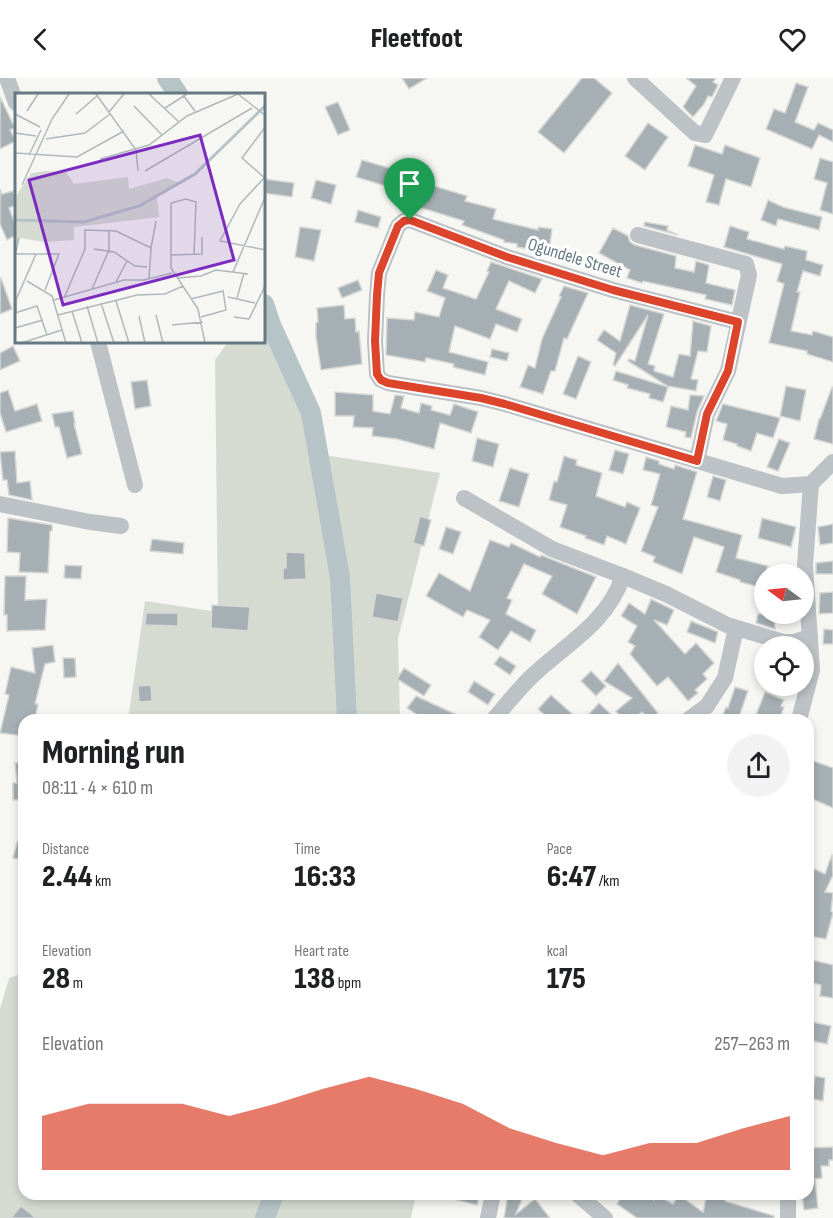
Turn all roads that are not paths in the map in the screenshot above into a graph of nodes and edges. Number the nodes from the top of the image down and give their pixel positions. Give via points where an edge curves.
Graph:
1 (8, 78) edge
2 (635, 78) edge
3 (733, 78) edge
4 (15, 100) edge
5 (638, 235) dead end
6 (738, 322) junction
7 (99, 344) edge
8 (697, 461) junction
9 (833, 462) edge
10 (812, 484) junction
11 (135, 485) dead end
12 (464, 498) dead end
13 (0, 504) edge
14 (121, 526) dead end
15 (623, 576) junction
16 (736, 628) junction
17 (763, 636) edge
18 (810, 636) edge
19 (805, 696) edge
20 (498, 714) edge
21 (696, 714) edge
22 (801, 714) edge
23 (492, 1200) edge
24 (584, 1200) edge
25 (787, 1200) edge
26 (488, 1218) edge
27 (605, 1218) edge
28 (788, 1218) edge

1 - 4 street
2 - 3 street via 695,133 705,135
5 - 6 street via 746,264 749,275
6 - 8 street via 728,371 707,414
6 - 8 street, Ogundele Street via 613,290 507,257 410,220 398,226 379,273 375,341 377,374 381,380 505,404
7 - 11 street
8 - 10 street via 782,486
9 - 10 street
10 - 18 street via 805,565
12 - 15 street via 552,549
13 - 14 street
15 - 16 street
15 - 20 street via 600,618 531,677
16 - 17 street
16 - 21 street via 725,678 707,706
19 - 22 street
23 - 26 street
24 - 27 street
25 - 28 street

